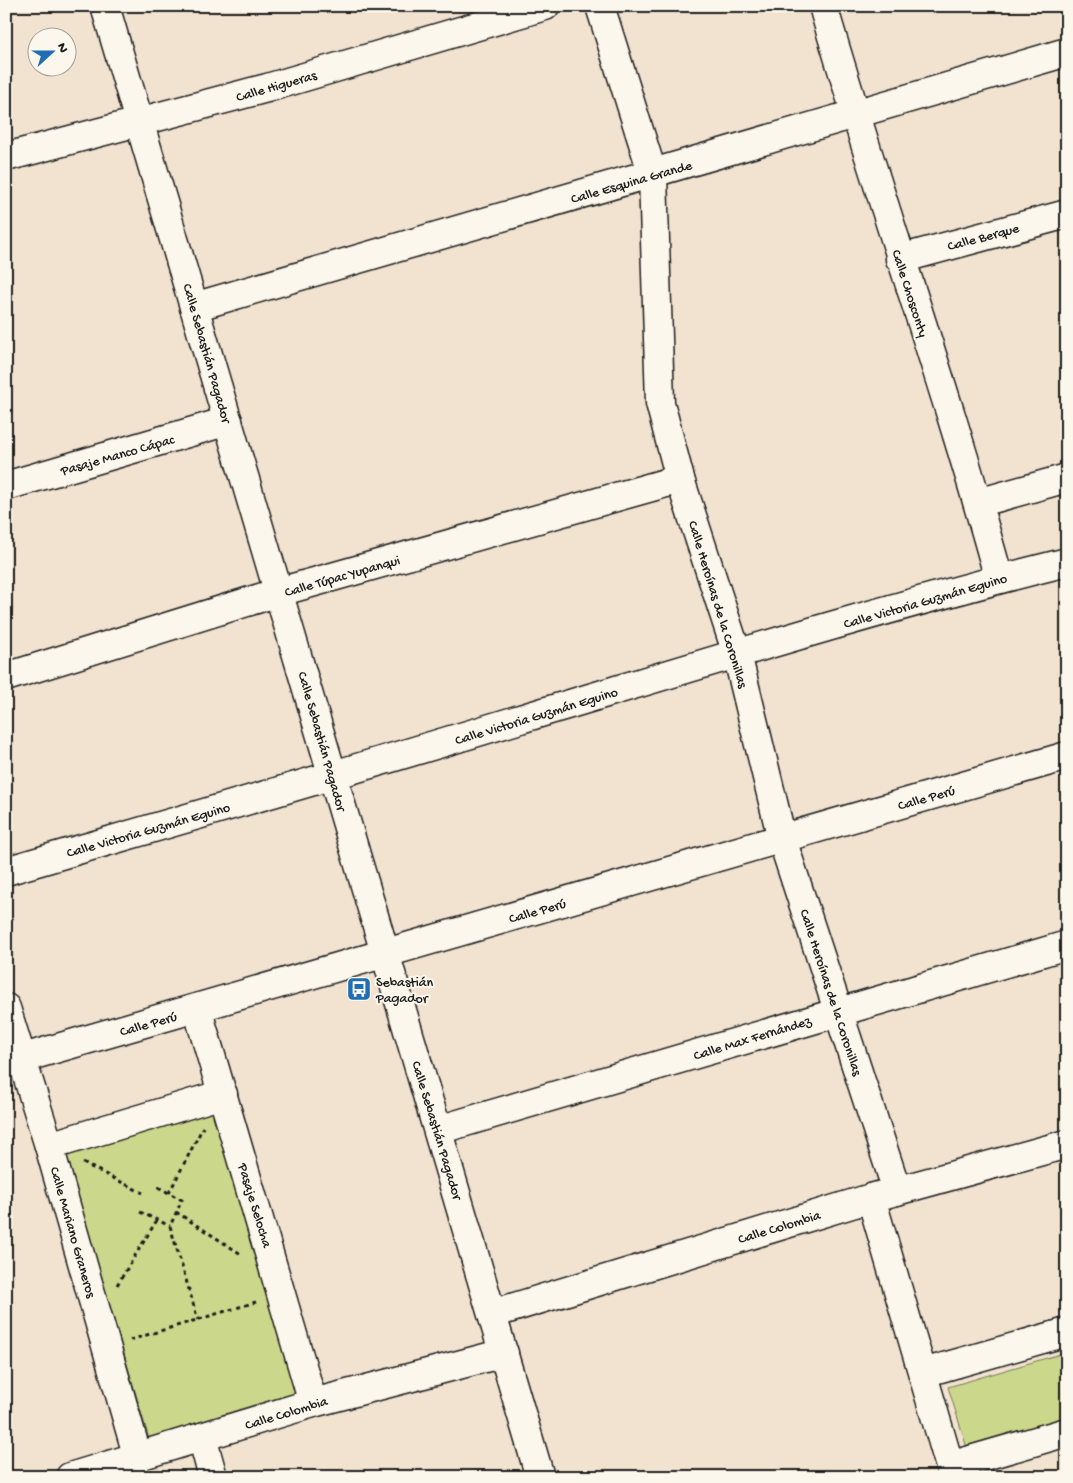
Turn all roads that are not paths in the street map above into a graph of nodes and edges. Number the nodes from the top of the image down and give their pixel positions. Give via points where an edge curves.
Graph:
1 (105, 6) edge
2 (545, 6) edge
3 (600, 6) edge
4 (823, 6) edge
5 (1067, 52) edge
6 (855, 115) junction
7 (139, 122) junction
8 (6, 157) edge
9 (653, 175) junction
10 (1067, 214) edge
11 (900, 259) junction
12 (194, 308) junction
13 (228, 421) junction
14 (1067, 478) edge
15 (680, 479) junction
16 (8, 481) edge
17 (978, 503) junction
18 (1067, 562) edge
19 (999, 579) junction
20 (278, 592) junction
21 (737, 654) junction
22 (6, 677) edge
23 (1067, 756) edge
24 (333, 776) junction
25 (782, 839) junction
26 (6, 871) edge
27 (1067, 945) edge
28 (385, 954) junction
29 (6, 1008) edge
30 (197, 1008) junction
31 (838, 1012) junction
32 (13, 1061) edge
33 (223, 1094) junction
34 (438, 1130) junction
35 (1067, 1144) edge
36 (49, 1146) junction
37 (897, 1191) junction
38 (871, 1198) junction
39 (492, 1314) junction
40 (1067, 1332) edge
41 (504, 1353) junction
42 (923, 1373) junction
43 (313, 1403) junction
44 (1067, 1432) edge
45 (202, 1437) junction
46 (138, 1458) junction
47 (952, 1471) edge
48 (70, 1477) edge
49 (213, 1477) edge
50 (540, 1477) edge

1 - 7 street, Calle Sebastián Pagador
2 - 7 street, Calle Higueras
3 - 9 street, Calle Heroínas de la Coronillas
4 - 6 street, Calle Chosconty
5 - 6 street, Calle Esquina Grande
6 - 9 street, Calle Esquina Grande
6 - 11 street, Calle Chosconty
7 - 8 street, Calle Higueras
7 - 12 street, Calle Sebastián Pagador
9 - 12 street, Calle Esquina Grande
9 - 15 street, Calle Heroínas de la Coronillas via 660,403
10 - 11 street, Calle Berque
11 - 17 street, Calle Chosconty
12 - 13 street, Calle Sebastián Pagador
13 - 16 street, Pasaje Manco Cápac
13 - 20 street, Calle Sebastián Pagador
14 - 17 street
15 - 20 street, Calle Túpac Yupanqui
15 - 21 street, Calle Heroínas de la Coronillas
17 - 19 street, Calle Chosconty
18 - 19 street, Calle Victoria Guzmán Eguino
19 - 21 street, Calle Victoria Guzmán Eguino
20 - 22 street, Calle Túpac Yupanqui
20 - 24 street, Calle Sebastián Pagador
21 - 24 street, Calle Victoria Guzmán Eguino
21 - 25 street, Calle Heroínas de la Coronillas
23 - 25 street, Calle Perú
24 - 26 street, Calle Victoria Guzmán Eguino
24 - 28 street, Calle Sebastián Pagador
25 - 28 street, Calle Perú
25 - 31 street, Calle Heroínas de la Coronillas
27 - 31 street, Calle Max Fernández
28 - 30 street, Calle Perú
28 - 34 street, Calle Sebastián Pagador
29 - 32 street, Calle Mariano Graneros
30 - 32 street, Calle Perú
30 - 33 street, Pasaje Selocha
31 - 34 street, Calle Max Fernández
31 - 37 street, Calle Heroínas de la Coronillas
32 - 36 street, Calle Mariano Graneros
33 - 36 street
33 - 43 street, Pasaje Selocha
34 - 39 street, Calle Sebastián Pagador
35 - 37 street, Calle Colombia
36 - 46 street, Calle Mariano Graneros
37 - 38 street, Calle Colombia
38 - 39 street, Calle Colombia
38 - 42 street
39 - 41 street, Calle Sebastián Pagador
40 - 42 street
41 - 43 street, Calle Colombia
41 - 50 street, Calle Sebastián Pagador
42 - 47 street
43 - 45 street, Calle Colombia
44 - 47 street
45 - 46 street, Calle Colombia
45 - 49 street
46 - 48 street, Calle Colombia

